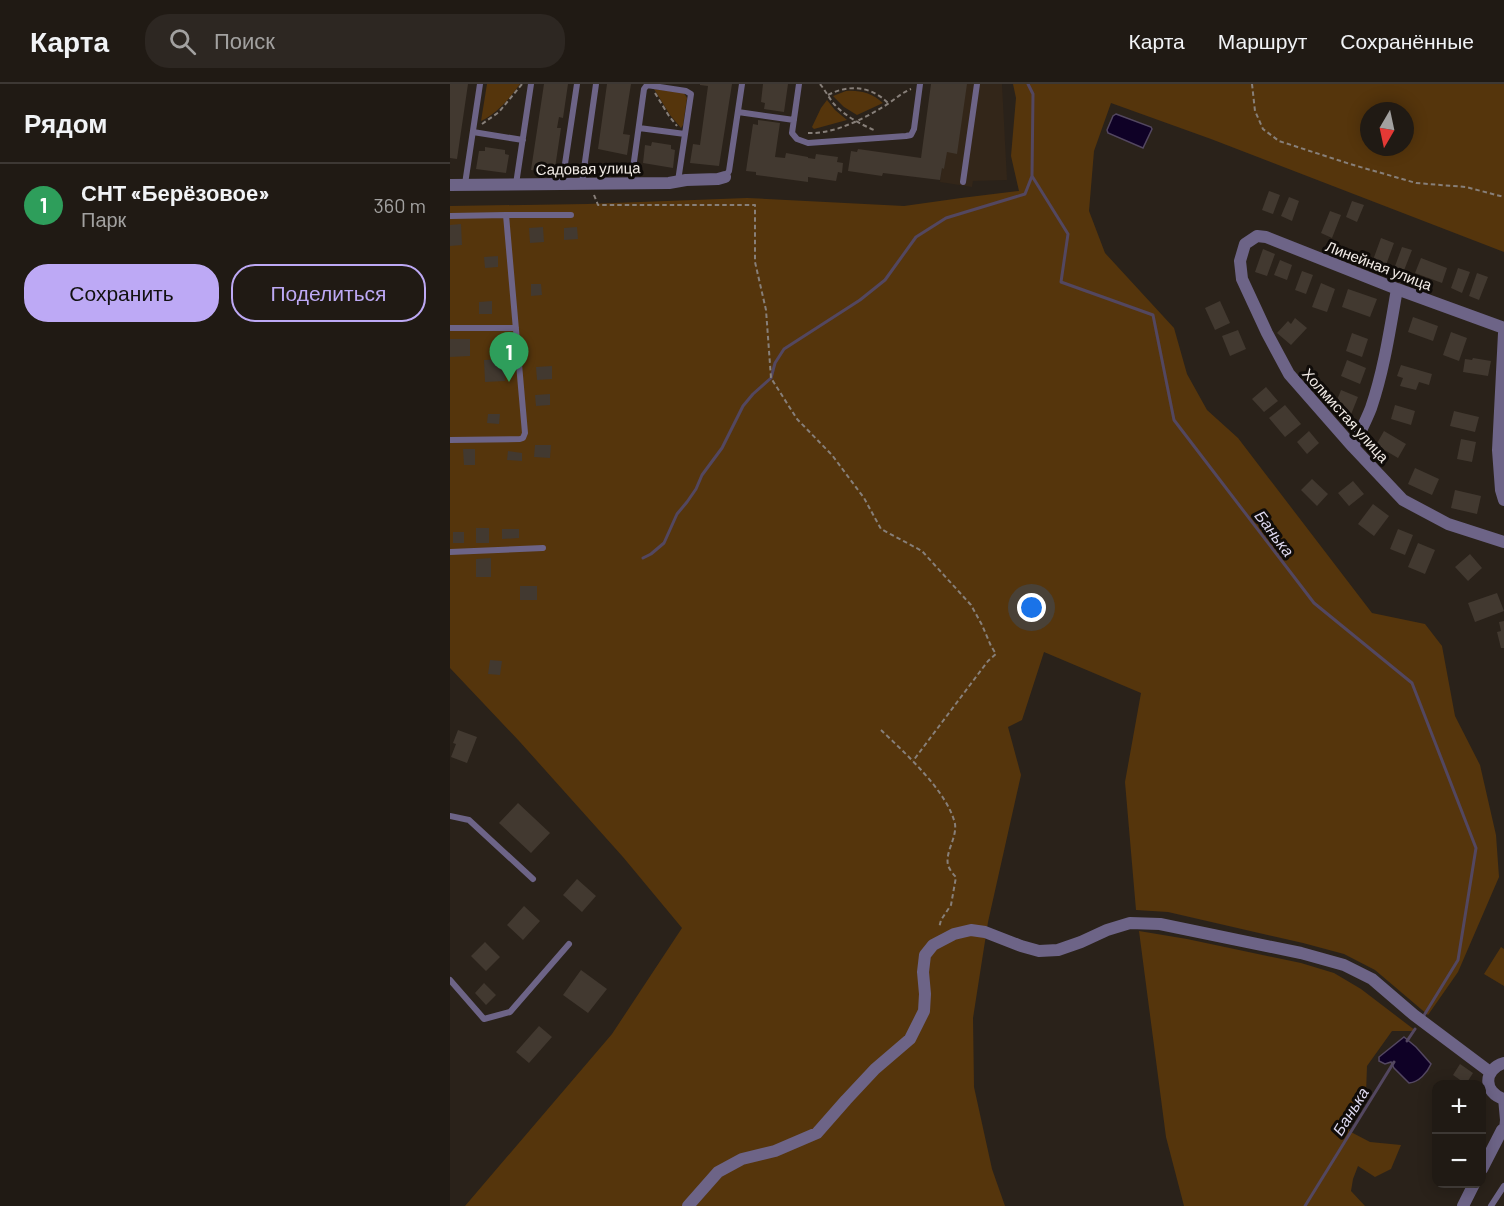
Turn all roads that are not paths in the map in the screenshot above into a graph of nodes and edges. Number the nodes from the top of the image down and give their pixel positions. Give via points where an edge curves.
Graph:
1 (480, 84) edge
2 (531, 84) edge
3 (577, 84) edge
4 (597, 84) edge
5 (742, 84) edge
6 (799, 84) edge
7 (977, 84) edge
8 (920, 86) edge
9 (738, 112) junction
10 (794, 120) junction
11 (639, 128) junction
12 (473, 130) junction
13 (685, 135) junction
14 (523, 140) junction
15 (725, 177) joint
16 (678, 181) junction
17 (963, 182) dead end
18 (587, 183) junction
19 (630, 183) junction
20 (516, 184) junction
21 (562, 184) junction
22 (450, 185) edge
23 (465, 185) junction
24 (506, 215) junction
25 (571, 215) dead end
26 (450, 216) edge
27 (1245, 244) joint
28 (1397, 288) junction
29 (450, 328) edge
30 (516, 328) junction
31 (1504, 328) edge
32 (1504, 333) edge
33 (450, 440) edge
34 (1353, 447) junction
35 (1504, 500) edge
36 (1504, 542) edge
37 (543, 548) dead end
38 (450, 552) edge
39 (450, 816) edge
40 (533, 879) dead end
41 (569, 944) dead end
42 (450, 980) edge
43 (1504, 1063) edge
44 (1490, 1072) junction
45 (1502, 1099) edge
46 (1503, 1131) edge
47 (1486, 1162) edge
48 (1504, 1186) edge
49 (1472, 1188) edge
50 (688, 1206) edge
51 (1462, 1206) edge
52 (1491, 1206) edge

1 - 12 lane
2 - 14 lane
3 - 21 lane
4 - 18 lane
5 - 9 lane
6 - 10 lane
7 - 17 lane
8 - 10 lane via 911,135 808,143 797,140 792,133
9 - 10 lane
9 - 15 lane
11 - 13 lane
11 - 13 lane via 647,85 690,94
11 - 19 lane
12 - 14 lane
12 - 23 lane
13 - 16 lane
14 - 20 lane
15 - 16 street, Садовая улица
16 - 19 street, Садовая улица
18 - 19 street, Садовая улица
18 - 21 street, Садовая улица
20 - 21 street, Садовая улица
20 - 23 street, Садовая улица
22 - 23 street, Садовая улица
24 - 25 lane
24 - 26 lane
24 - 30 lane
27 - 28 street, Линейная улица via 1257,236 1266,237
27 - 34 street, Холмистая улица via 1240,261 1242,279 1267,333 1289,374
28 - 31 street, Линейная улица
28 - 34 street via 1378,384
29 - 30 lane
30 - 33 lane via 525,435 520,439
32 - 35 street via 1498,450
34 - 36 street, Холмистая улица via 1403,500 1448,524
37 - 38 lane
39 - 40 lane via 469,820
41 - 42 lane via 510,1012 484,1019
43 - 44 street
44 - 45 street via 1489,1088
44 - 50 street via 1414,1016 1372,979 1344,965 1301,953 1160,924 1130,923 1058,950 1039,951 971,930 933,945 926,956 924,1011 910,1039 875,1070 817,1133 775,1151 742,1159 718,1172
45 - 46 lane
46 - 47 street
48 - 52 lane
49 - 51 street

